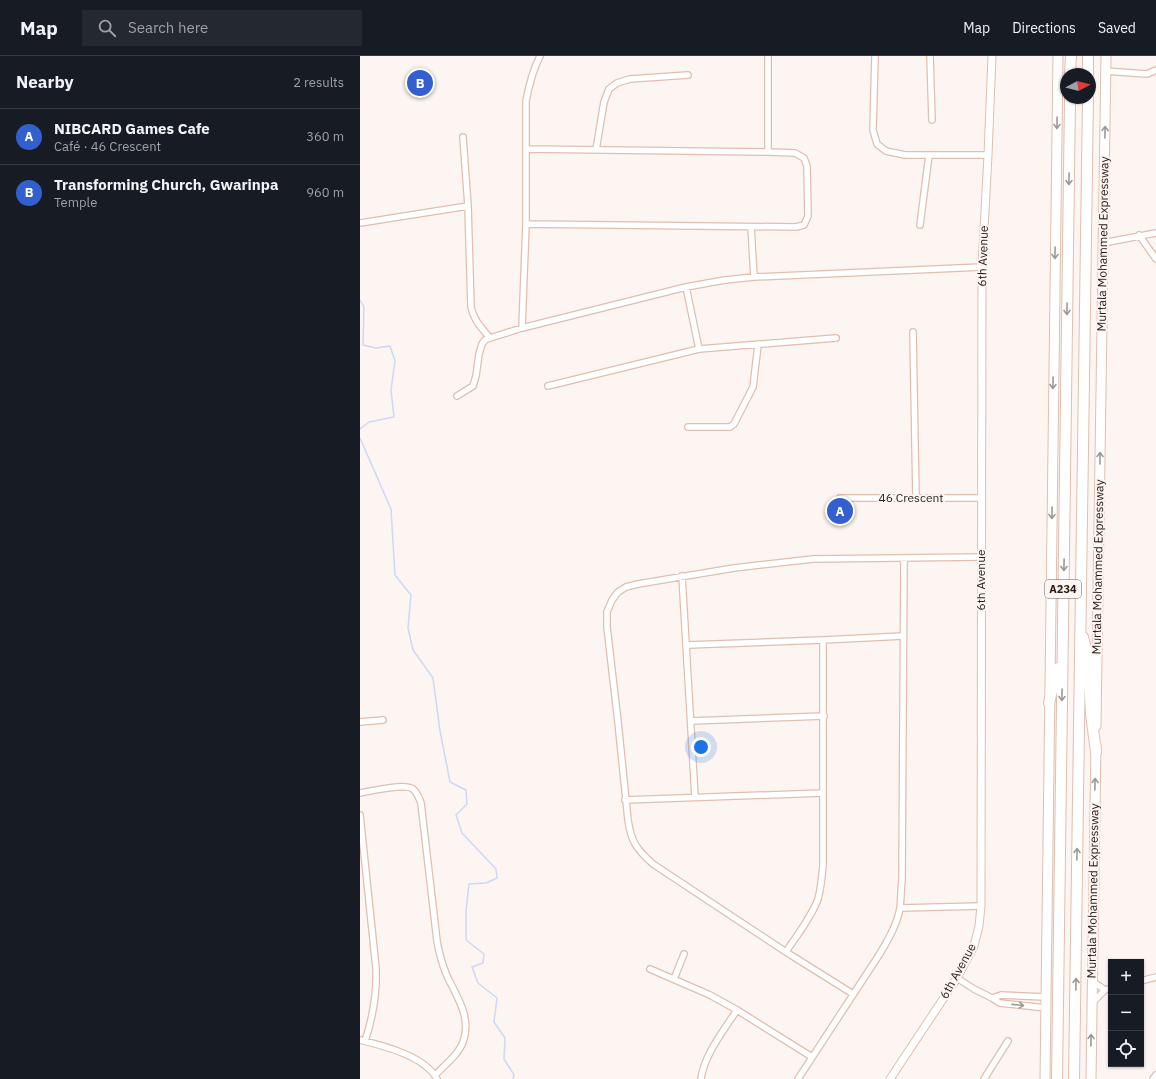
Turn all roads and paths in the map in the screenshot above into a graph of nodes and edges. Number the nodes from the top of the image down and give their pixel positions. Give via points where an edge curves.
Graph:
1 (540, 56) edge
2 (768, 56) edge
3 (875, 56) edge
4 (930, 56) edge
5 (992, 56) edge
6 (1058, 56) edge
7 (1070, 56) edge
8 (1088, 56) edge
9 (1106, 56) edge
10 (1070, 68) edge
11 (1088, 68) edge
12 (1156, 70) edge
13 (1106, 72) junction
14 (688, 75) dead end
15 (1070, 104) edge
16 (1088, 104) edge
17 (932, 120) dead end
18 (463, 137) dead end
19 (526, 150) junction
20 (596, 150) junction
21 (768, 152) junction
22 (929, 155) junction
23 (988, 155) junction
24 (468, 206) junction
25 (360, 223) edge
26 (526, 224) junction
27 (920, 225) dead end
28 (751, 227) junction
29 (1156, 233) edge
30 (1139, 236) junction
31 (1103, 243) junction
32 (1156, 259) edge
33 (982, 267) junction
34 (754, 277) junction
35 (686, 287) junction
36 (522, 328) junction
37 (913, 332) dead end
38 (490, 338) junction
39 (836, 338) dead end
40 (758, 344) junction
41 (699, 349) junction
42 (548, 386) dead end
43 (457, 396) dead end
44 (688, 428) dead end
45 (840, 498) dead end
46 (916, 498) junction
47 (982, 498) junction
48 (981, 557) junction
49 (904, 558) junction
50 (682, 576) junction
51 (1080, 622) junction
52 (903, 636) junction
53 (823, 640) junction
54 (687, 644) junction
55 (1062, 651) junction
56 (1049, 703) junction
57 (824, 716) junction
58 (383, 720) dead end
59 (691, 721) junction
60 (360, 722) edge
61 (1096, 752) junction
62 (360, 793) edge
63 (823, 793) junction
64 (695, 798) junction
65 (625, 800) junction
66 (360, 815) edge
67 (980, 906) junction
68 (900, 908) junction
69 (786, 952) junction
70 (684, 954) dead end
71 (650, 969) dead end
72 (1156, 977) edge
73 (957, 978) junction
74 (674, 979) junction
75 (1144, 979) edge
76 (1092, 981) junction
77 (1108, 989) edge
78 (1105, 990) junction
79 (853, 994) junction
80 (1046, 997) junction
81 (992, 998) junction
82 (1092, 1003) junction
83 (1046, 1008) junction
84 (737, 1010) junction
85 (362, 1041) edge
86 (1008, 1041) dead end
87 (812, 1057) junction
88 (1156, 1075) edge
89 (436, 1077) edge
90 (701, 1079) edge
91 (798, 1079) edge
92 (890, 1079) edge
93 (984, 1079) edge
94 (1045, 1079) edge
95 (1057, 1079) edge
96 (1074, 1079) edge
97 (1091, 1079) edge
98 (1153, 1079) edge

1 - 19 street via 529,84 526,101
2 - 21 street
3 - 22 street via 873,130 877,144 894,153
4 - 17 street
5 - 23 street, 6th Avenue
6 -> 56 highway
7 - 10 highway
8 - 11 highway
9 - 13 highway, Murtala Mohammed Expressway
12 - 13 street via 1147,74
31 -> 13 highway, Murtala Mohammed Expressway
14 - 20 street via 630,80 617,83 609,89 604,102
15 -> 55 highway, A234
16 - 51 highway, Murtala Mohammed Expressway / A234
18 - 24 street
19 - 20 street
19 - 26 street
20 - 21 street
21 - 28 street via 795,154 804,158 807,166 808,216 804,225 796,227
22 - 23 street
22 - 27 street
23 - 33 street, 6th Avenue
24 - 25 street
24 - 38 street via 471,307 473,316
26 - 28 street
26 - 36 street
28 - 34 street
29 - 30 street
30 - 31 street
30 - 32 street
61 -> 31 highway, Murtala Mohammed Expressway
33 - 34 street
33 - 47 street, 6th Avenue
34 - 35 street
35 - 36 street
35 - 41 street
36 - 38 street
37 - 46 street
38 - 43 street via 482,344 472,386
39 - 40 street
40 - 41 street
40 - 44 street via 753,386 734,424 730,427
41 - 42 street
45 - 46 street, 46 Crescent
46 - 47 street, 46 Crescent
47 - 48 street, 6th Avenue
48 - 49 street
48 - 67 street, 6th Avenue
49 - 50 street via 813,559
49 - 52 street
50 - 54 street
50 - 65 street via 626,587 618,592 607,612
51 - 61 highway via 1088,656
96 -> 51 highway, Murtala Mohammed Expressway / A234
52 - 53 street
52 - 68 street
53 - 54 street
53 - 57 street
54 - 59 street
55 - 56 highway
55 -> 95 highway, A234
56 - 80 highway
57 - 59 street
57 - 63 street
58 - 60 street
59 - 64 street
76 -> 61 highway, Murtala Mohammed Expressway
62 - 89 street via 405,786 413,788 421,802 440,958 465,1016 466,1029 463,1042 456,1054
63 - 64 street
63 - 69 street via 822,883 812,911
64 - 65 street
65 - 69 street via 630,835 643,856
66 - 85 street via 377,979 370,1024
67 - 68 street
67 - 73 street, 6th Avenue via 974,946
68 - 79 street via 891,935
69 - 79 street
70 - 74 street
71 - 74 street
72 - 75 street
73 - 81 street
73 - 92 street, 6th Avenue
74 - 84 street
76 - 78 street
76 - 82 highway, Murtala Mohammed Expressway
77 - 78 street
78 - 82 street
79 - 87 street
80 - 81 street via 1001,995
80 - 83 highway
81 -> 83 street via 1000,1003
97 -> 82 highway, Murtala Mohammed Expressway
83 - 94 highway
84 - 87 street
84 - 90 street via 707,1058
85 - 89 street via 408,1054 420,1061
86 - 93 street
87 - 91 street
88 - 98 street

